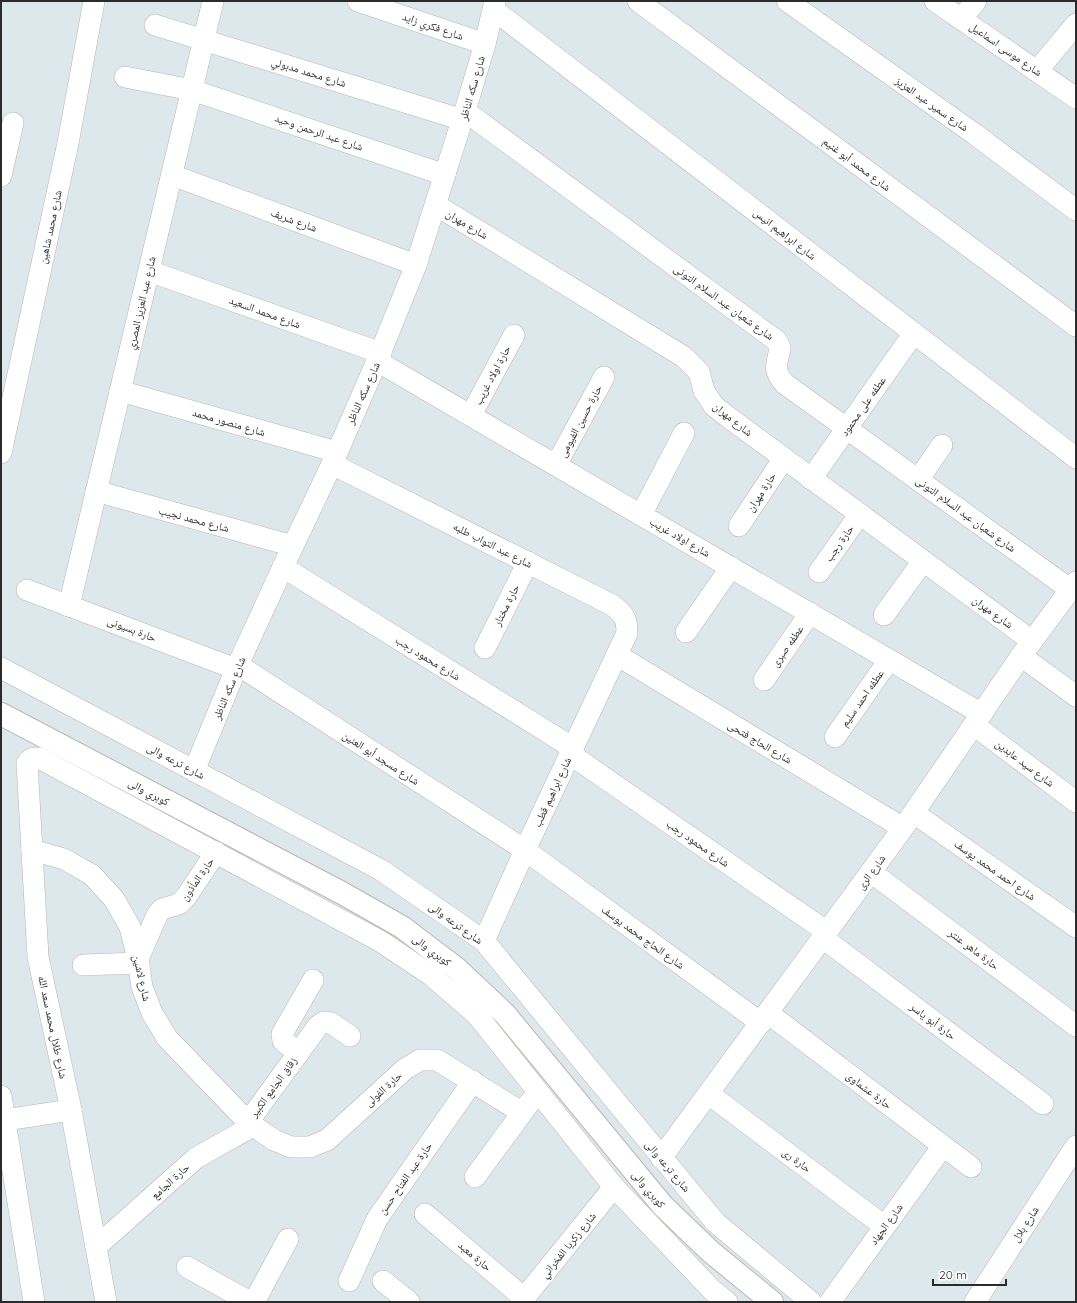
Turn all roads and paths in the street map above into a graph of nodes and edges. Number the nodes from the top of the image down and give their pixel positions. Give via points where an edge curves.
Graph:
1 (94, 1) edge
2 (213, 1) edge
3 (358, 1) edge
4 (638, 1) edge
5 (786, 1) edge
6 (935, 1) edge
7 (976, 1) edge
8 (494, 6) edge
9 (961, 19) junction
10 (1076, 24) edge
11 (155, 25) dead end
12 (204, 40) junction
13 (485, 44) junction
14 (1036, 71) junction
15 (125, 77) dead end
16 (192, 90) junction
17 (1076, 98) edge
18 (464, 116) junction
19 (13, 123) dead end
20 (172, 175) junction
21 (445, 175) junction
22 (1, 176) edge
23 (436, 205) junction
24 (1076, 210) edge
25 (416, 265) junction
26 (149, 271) junction
27 (1076, 326) edge
28 (914, 333) junction
29 (514, 335) dead end
30 (379, 357) junction
31 (604, 377) dead end
32 (120, 391) junction
33 (471, 415) junction
34 (847, 428) junction
35 (684, 433) dead end
36 (942, 445) dead end
37 (1, 453) edge
38 (335, 458) junction
39 (784, 458) junction
40 (1076, 458) edge
41 (556, 465) junction
42 (811, 479) junction
43 (918, 480) junction
44 (96, 491) junction
45 (860, 514) junction
46 (641, 515) junction
47 (739, 526) dead end
48 (293, 546) junction
49 (923, 561) junction
50 (528, 562) junction
51 (283, 567) junction
52 (731, 567) junction
53 (819, 572) dead end
54 (1073, 586) edge
55 (27, 590) dead end
56 (69, 606) junction
57 (810, 613) junction
58 (884, 615) dead end
59 (686, 632) dead end
60 (485, 648) dead end
61 (1026, 649) junction
62 (619, 650) junction
63 (889, 660) junction
64 (237, 667) junction
65 (1, 668) edge
66 (764, 680) dead end
67 (1076, 696) edge
68 (1, 714) edge
69 (978, 719) junction
70 (1, 724) edge
71 (835, 737) dead end
72 (571, 751) junction
73 (194, 771) junction
74 (1076, 802) edge
75 (908, 821) junction
76 (32, 850) junction
77 (525, 850) junction
78 (216, 852) junction
79 (871, 872) junction
80 (1076, 927) edge
81 (825, 935) junction
82 (484, 941) junction
83 (138, 961) junction
84 (83, 965) dead end
85 (313, 980) dead end
86 (764, 1018) junction
87 (1076, 1026) edge
88 (350, 1036) dead end
89 (299, 1053) junction
90 (473, 1081) junction
91 (538, 1091) junction
92 (709, 1094) junction
93 (1, 1096) edge
94 (1043, 1104) dead end
95 (71, 1110) junction
96 (521, 1112) junction
97 (5, 1120) junction
98 (250, 1124) junction
99 (5, 1144) edge
100 (943, 1146) junction
101 (1076, 1146) edge
102 (661, 1158) junction
103 (971, 1167) dead end
104 (475, 1177) dead end
105 (614, 1187) junction
106 (425, 1214) dead end
107 (884, 1226) junction
108 (288, 1239) dead end
109 (96, 1247) junction
110 (187, 1267) dead end
111 (349, 1281) dead end
112 (383, 1281) dead end
113 (713, 1298) edge
114 (523, 1300) edge
115 (34, 1302) edge
116 (106, 1302) edge
117 (250, 1302) edge
118 (254, 1302) edge
119 (409, 1302) edge
120 (765, 1302) edge
121 (772, 1302) edge
122 (811, 1302) edge
123 (830, 1302) edge
124 (975, 1302) edge

1 - 37 street, شارع محمد شاهين via 68,143
2 - 12 street, شارع عبد العزيز المصري
3 - 13 street, شارع فكري زايد
4 - 27 street, شارع محمد أبو غنيم
5 - 24 street, شارع سمير عبد العزيز via 976,135
6 - 9 street, شارع موسى اسماعيل
7 - 9 street
8 - 13 street, شارع سكه الناظر
8 - 28 street, شارع ابراهيم انيس
9 - 14 street, شارع موسى اسماعيل
10 - 14 street
11 - 12 street, شارع محمد مدبولي
12 - 16 street, شارع عبد العزيز المصري
12 - 18 street, شارع محمد مدبولي
13 - 18 street, شارع سكه الناظر
14 - 17 street, شارع موسى اسماعيل
15 - 16 street, شارع عبد الرحمن وحيد
16 - 20 street, شارع عبد العزيز المصري
16 - 21 street, شارع عبد الرحمن وحيد
18 - 21 street, شارع سكه الناظر
18 - 34 street, شارع شعبان عبد السلام التونى via 776,341 780,348 776,366 778,376 785,384
19 - 22 street
20 - 25 street, شارع شريف
20 - 26 street, شارع عبد العزيز المصري
21 - 23 street, شارع سكه الناظر
23 - 25 street, شارع سكه الناظر
23 - 39 street, شارع مهران via 684,357 698,372 704,391 714,406
25 - 30 street, شارع سكه الناظر
26 - 30 street, شارع محمد السعيد
26 - 32 street, شارع عبد العزيز المصري
28 - 34 street, عطفه على محمود
28 - 40 street, شارع ابراهيم انيس
29 - 33 street, حارة اولاد غريب
30 - 33 street, شارع اولاد غريب
30 - 38 street, شارع سكه الناظر
31 - 41 street, حارة حسين الفيومى
32 - 38 street, شارع منصور محمد
32 - 44 street, شارع عبد العزيز المصري
33 - 41 street, شارع اولاد غريب
34 - 42 street, عطفه على محمود
34 - 43 street, شارع شعبان عبد السلام التونى
35 - 46 street
36 - 43 street
38 - 48 street, شارع سكه الناظر
38 - 50 street, شارع عبد التواب طلبه
39 - 42 street, شارع مهران
39 - 47 street, حارة مهران
41 - 46 street, شارع اولاد غريب
42 - 45 street, شارع مهران
43 - 54 street, شارع شعبان عبد السلام التونى
44 - 48 street, شارع محمد نجيب
44 - 56 street, شارع عبد العزيز المصري
45 - 49 street, شارع مهران
45 - 53 street, حارة رجب
46 - 52 street, شارع اولاد غريب
48 - 51 street, شارع سكه الناظر
49 - 58 street
49 - 61 street, شارع مهران
50 - 60 street, حارة مختار
50 - 62 street, شارع عبد التواب طلبه via 622,612 627,622 627,633
51 - 64 street, شارع سكه الناظر
51 - 72 street, شارع محمود رجب
52 - 57 street, شارع اولاد غريب
52 - 59 street
54 - 61 street, شارع الرى
55 - 56 street, حارة بسيونى
56 - 64 street, حارة بسيونى
57 - 63 street, شارع اولاد غريب
57 - 66 street, عطفه صبرى
61 - 67 street, شارع مهران
61 - 69 street, شارع الرى
62 - 72 street, شارع ابراهيم قطب
62 - 75 street, شارع الحاج فتحى
63 - 69 street, شارع اولاد غريب
63 - 71 street, عطفه احمد سليم
64 - 73 street, شارع سكه الناظر
64 - 77 street, شارع مسجد أبو العنين
65 - 73 street, شارع ترعه والى
68 - 121 main road, كوبري والى via 342,893 402,927 456,968 505,1014 663,1206 711,1252
69 - 74 street, شارع سيد عابدين
69 - 75 street, شارع الرى
70 - 120 main road, كوبري والى via 341,896 400,930 454,970 503,1017 660,1208 709,1255
72 - 77 street, شارع ابراهيم قطب
72 - 81 street, شارع محمود رجب
73 - 82 street, شارع ترعه والى via 381,870
75 - 79 street, شارع الرى
75 - 80 street, شارع احمد محمد يوسف
76 - 78 street, شارع طلال محمد سعد الله via 27,763 30,759 39,758
76 - 83 street, شارع لاشين via 64,859 92,875 114,899 130,927
76 - 95 street, شارع طلال محمد سعد الله via 38,957
77 - 82 street, شارع ابراهيم قطب
77 - 86 street, شارع الحاج محمد يوسف
78 - 83 street, حارة المأذون via 186,897 179,904 162,909 157,915
78 - 91 street via 380,941 431,975 477,1015
79 - 81 street, شارع الرى
79 - 87 street, حارة ماهر عنتر
81 - 86 street, شارع الرى
81 - 94 street, حارة أبو ياسر
82 - 102 street, شارع ترعه والى
83 - 84 street
83 - 98 street, شارع لاشين via 142,987 152,1013 167,1038
85 - 89 street, زقاق الجامع الكبير via 282,1034 283,1041
86 - 92 street, شارع الرى
86 - 100 street, حارة عشماوى
88 - 89 street, زقاق الجامع الكبير via 324,1022 318,1026
89 - 98 street, زقاق الجامع الكبير
90 - 96 street, حارة الفولى
90 - 98 street, حارة الفولى via 438,1060 420,1060 405,1069 327,1140 310,1147 291,1147 274,1140
90 - 111 street, حارة عبد الفتاح حسن via 376,1219
91 - 96 street
91 - 105 street
92 - 102 street, شارع الرى
92 - 107 street, حارة رى
93 - 97 street
95 - 97 street
95 - 109 street, شارع طلال محمد سعد الله
96 - 104 street
97 - 99 street
98 - 109 street, حارة الجامع via 196,1158
99 - 115 street
100 - 103 street, حارة عشماوى
100 - 107 street, شارع الجهاد
101 - 124 street, شارع بلال
102 - 122 street, شارع ترعه والى via 714,1222
105 - 113 street
105 - 114 street, شارع زكريا الفخراني
106 - 114 street, حارة معبد
107 - 123 street, شارع الجهاد
108 - 118 street
109 - 116 street, شارع طلال محمد سعد الله
110 - 117 street
112 - 119 street

